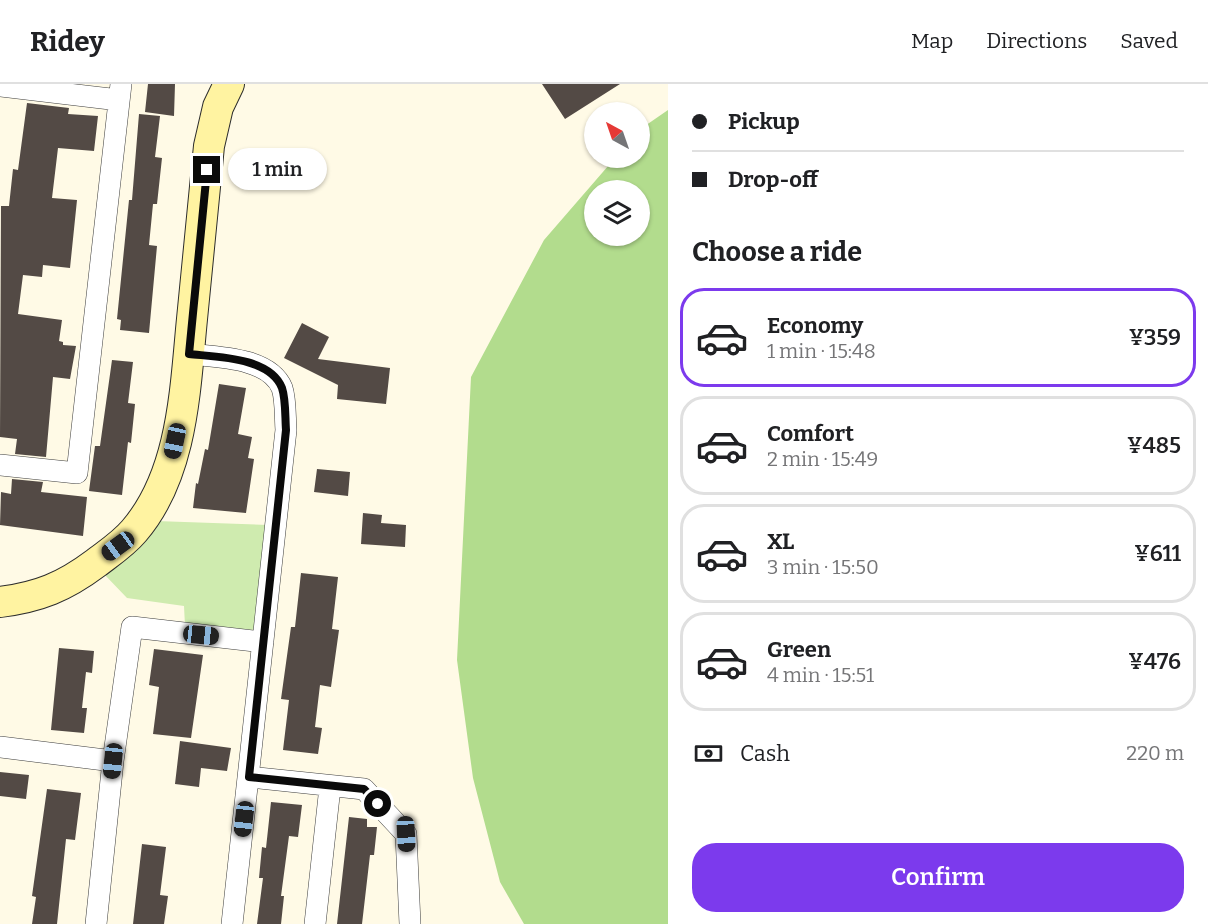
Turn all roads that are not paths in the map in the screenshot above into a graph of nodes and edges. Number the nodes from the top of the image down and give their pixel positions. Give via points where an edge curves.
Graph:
1 (229, 84) edge
2 (0, 86) edge
3 (120, 92) edge
4 (189, 354) junction
5 (0, 465) edge
6 (0, 602) edge
7 (263, 642) junction
8 (0, 747) edge
9 (113, 761) junction
10 (249, 777) junction
11 (330, 787) junction
12 (96, 924) edge
13 (232, 924) edge
14 (315, 924) edge
15 (410, 924) edge

1 - 4 street via 209,146
2 - 3 street
3 - 5 street via 77,474
4 - 6 street via 171,461 154,503 134,531 59,587 29,598
4 - 7 street via 247,362 273,375 282,387 286,430
7 - 9 street via 132,627
7 - 10 street
8 - 9 street
9 - 12 street
10 - 11 street
10 - 13 street
11 - 14 street
11 - 15 street via 364,789 406,834

